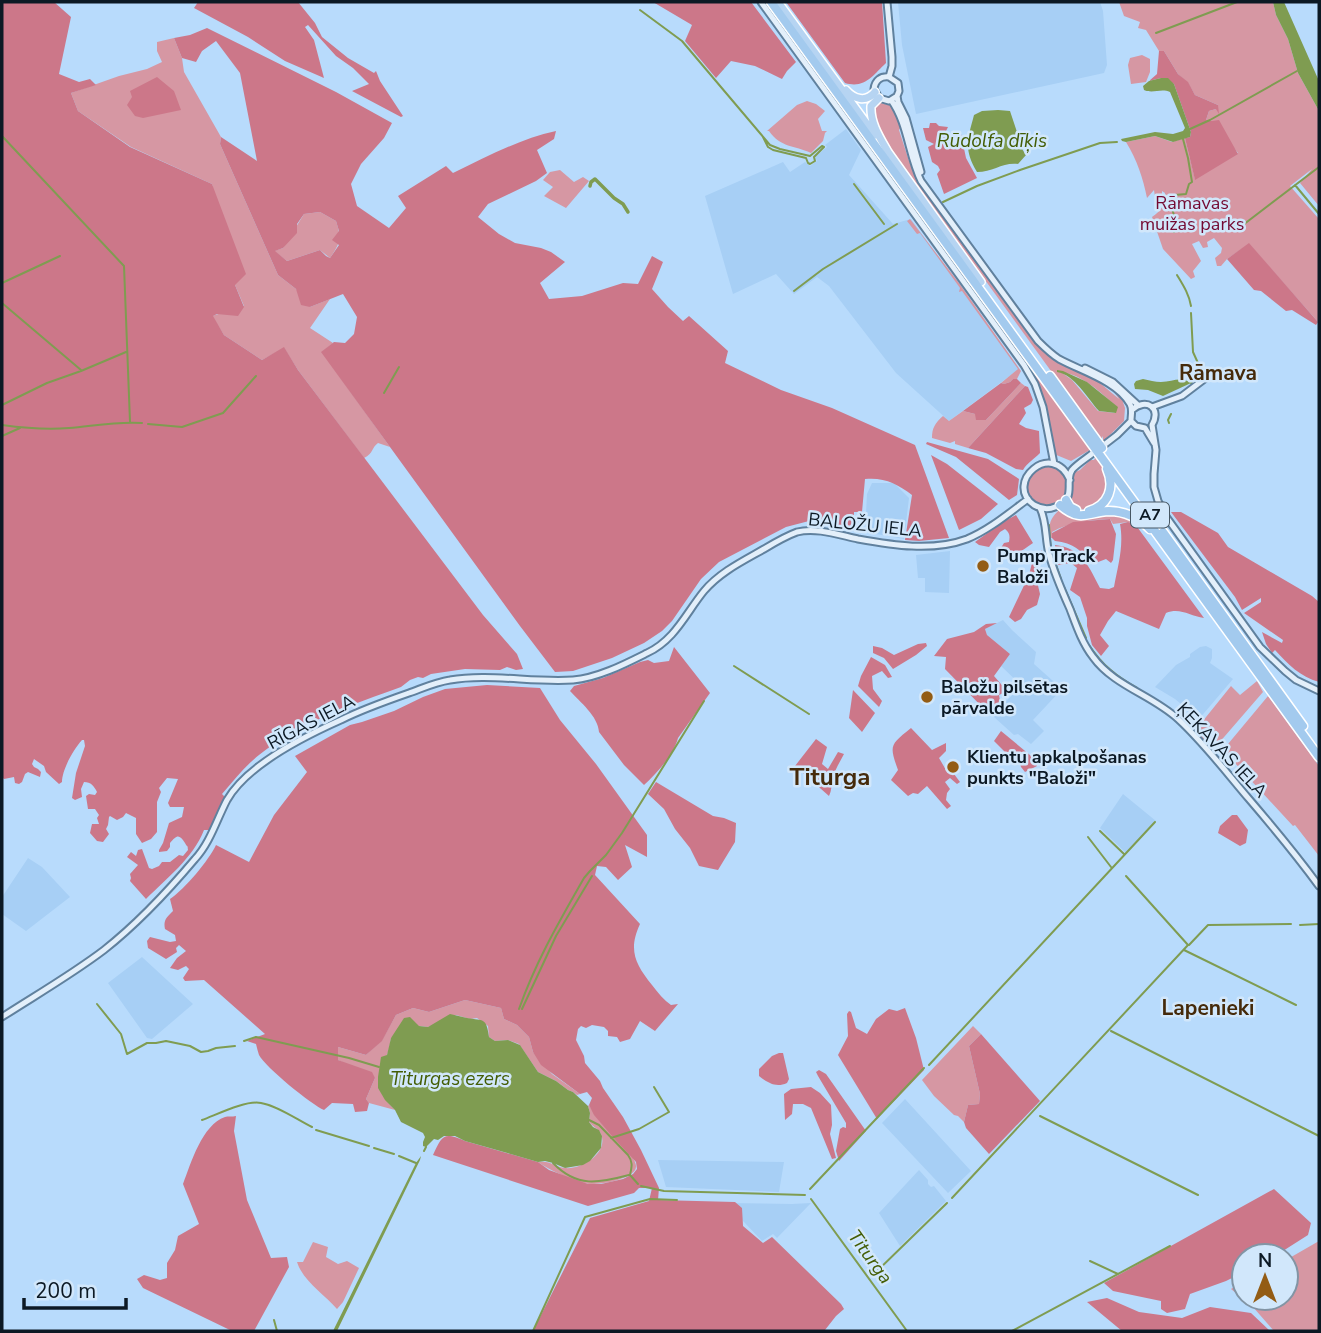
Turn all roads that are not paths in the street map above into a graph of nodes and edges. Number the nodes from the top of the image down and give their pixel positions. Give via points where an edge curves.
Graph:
1 (761, 2) edge
2 (771, 2) edge
3 (778, 2) edge
4 (887, 2) edge
5 (889, 77) junction
6 (834, 80) junction
7 (877, 95) junction
8 (897, 96) junction
9 (891, 100) junction
10 (888, 152) junction
11 (927, 188) junction
12 (981, 282) joint
13 (1072, 364) junction
14 (1211, 374) dead end
15 (1172, 401) junction
16 (1138, 405) junction
17 (1152, 407) junction
18 (1132, 410) junction
19 (1156, 415) junction
20 (1134, 423) junction
21 (1152, 425) junction
22 (1145, 428) junction
23 (1050, 444) junction
24 (1104, 445) dead end
25 (1156, 446) junction
26 (1093, 453) dead end
27 (1104, 460) junction
28 (1081, 462) junction
29 (1045, 463) junction
30 (1054, 464) junction
31 (1063, 469) junction
32 (1070, 480) junction
33 (1028, 499) junction
34 (1063, 502) junction
35 (1040, 508) junction
36 (1050, 509) junction
37 (1045, 522) junction
38 (1160, 537) junction
39 (610, 669) joint
40 (1319, 691) edge
41 (1319, 748) edge
42 (1319, 757) edge
43 (1319, 886) edge
44 (2, 1017) edge

1 - 23 main road via 1018,355 1039,394
2 - 27 highway, A7
3 - 6 highway, A7
4 - 5 main road via 892,57
5 - 7 main road via 877,81
5 - 8 main road via 898,83
6 - 7 highway via 858,98
6 - 10 highway, A7
7 - 9 main road
7 - 10 highway via 871,114
8 - 9 main road
8 - 11 main road
9 - 11 main road
10 - 12 highway, A7
11 - 13 main road via 1038,341
12 - 41 highway, A7
13 - 16 main road via 1106,378
13 - 18 main road via 1116,390
14 - 15 main road
15 - 17 main road
15 - 19 main road
16 - 17 main road
16 - 18 main road
17 - 19 main road
18 - 20 main road
19 - 21 main road
20 - 22 main road
20 - 24 main road
21 - 22 main road
21 - 25 main road
22 - 25 main road
23 - 29 main road
23 - 30 main road
25 - 40 main road via 1154,487 1167,518 1274,662
26 - 28 main road
27 - 34 highway via 1111,486 1105,502 1084,512
27 - 38 highway, A7
28 - 31 main road
28 - 32 main road
29 - 30 main road
29 - 33 main road via 1028,474 1024,486
30 - 31 main road
31 - 32 main road
32 - 34 main road
33 - 35 main road
33 - 39 main road, BALOŽU IELA via 970,537 943,544 905,546 798,532 715,579 662,645
34 - 36 main road
34 - 38 highway via 1067,511 1079,516 1110,511 1130,515
35 - 36 main road
35 - 37 main road, ĶEKAVAS IELA
36 - 37 main road
37 - 43 main road, ĶEKAVAS IELA via 1055,574 1094,658 1115,679 1165,708 1190,731
38 - 42 highway, A7
39 - 44 main road, RĪGAS IELA via 570,680 452,679 351,715 283,750 233,791 198,856 137,920 69,976

